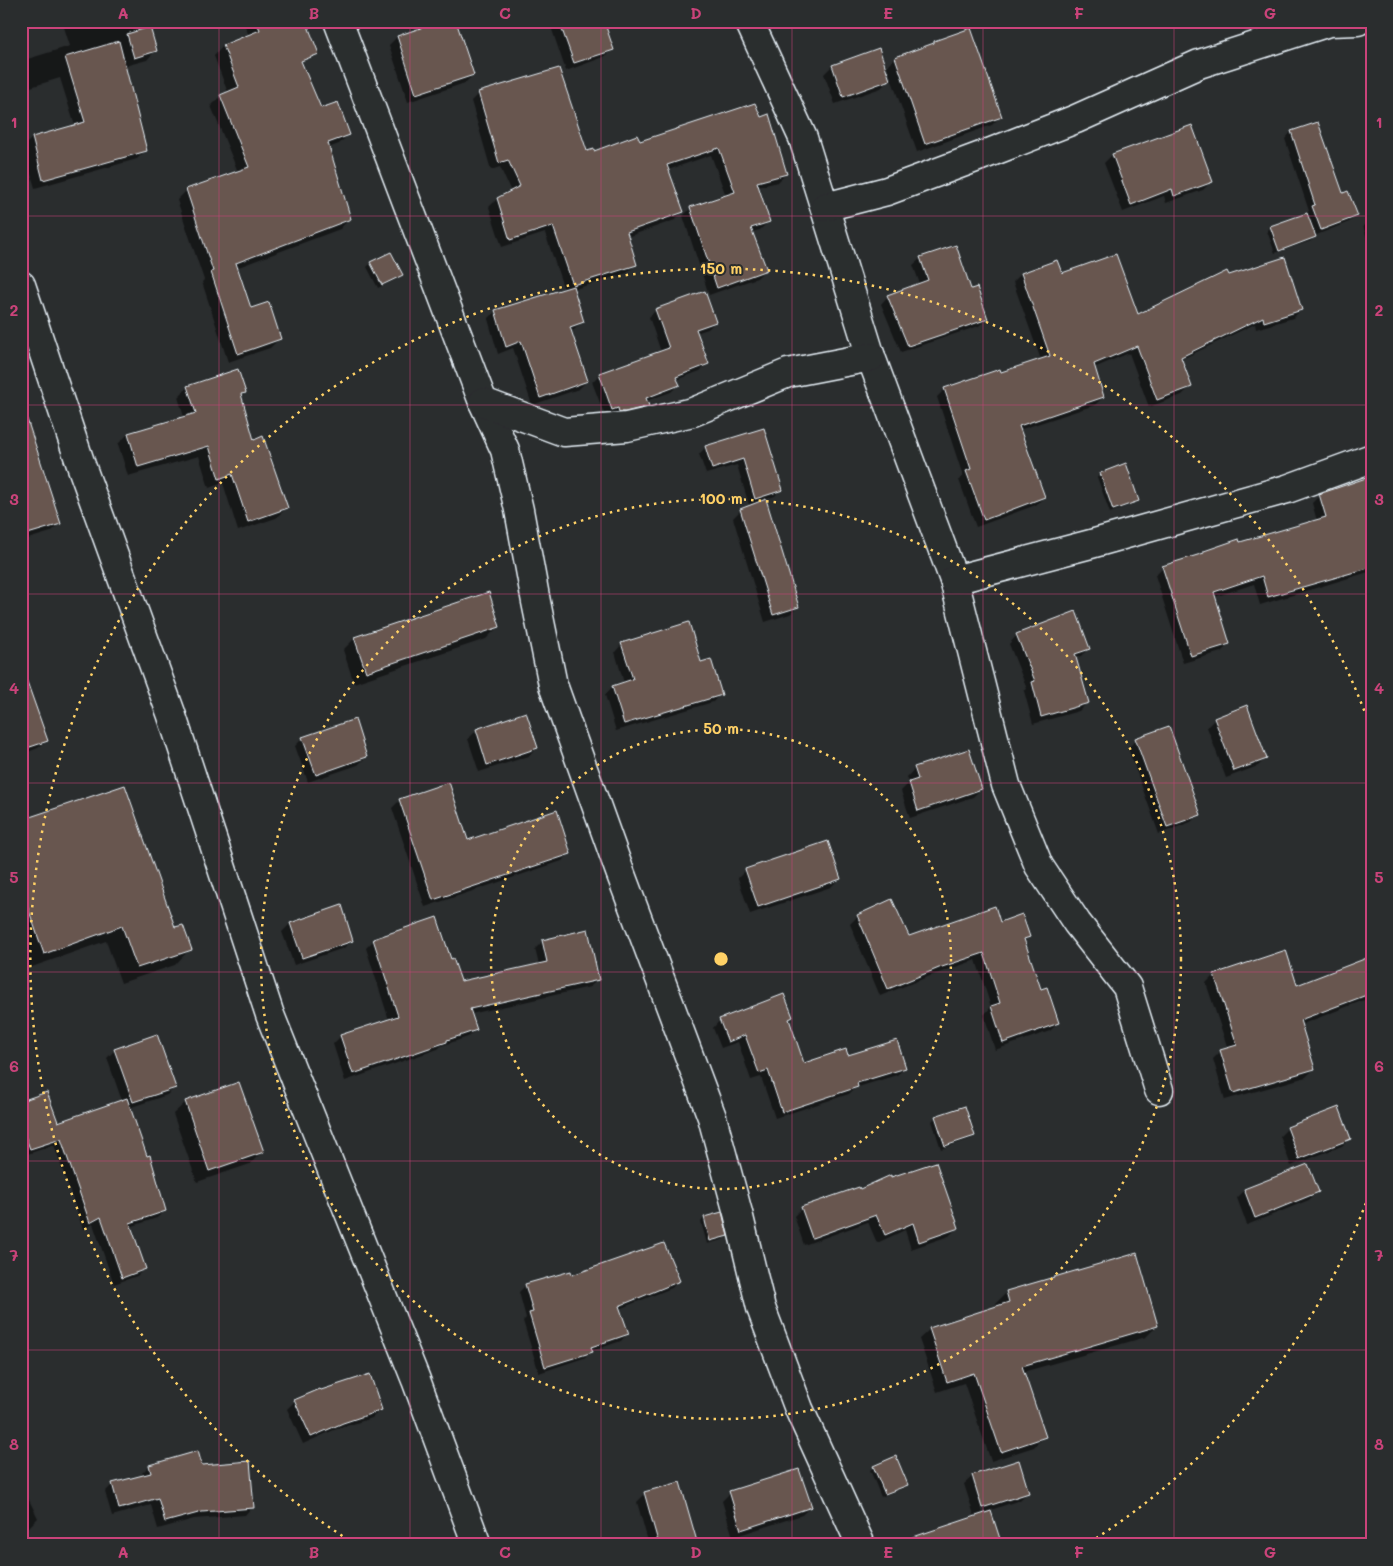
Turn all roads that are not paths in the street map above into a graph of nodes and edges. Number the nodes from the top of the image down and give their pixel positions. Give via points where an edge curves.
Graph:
1 (338, 21) edge
2 (749, 21) edge
3 (1358, 21) edge
4 (825, 208) junction
5 (21, 285) edge
6 (871, 357) junction
7 (483, 402) junction
8 (1372, 458) edge
9 (954, 580) junction
10 (1159, 1090) dead end
11 (477, 1545) edge
12 (861, 1545) edge

1 - 7 street
2 - 4 street via 803,138
3 - 4 street via 1329,22 1199,64 1076,119 981,156 887,191
4 - 6 street
5 - 11 street via 81,465 171,713 270,1015 416,1380
6 - 7 street via 788,373 693,412 628,427 564,432
6 - 9 street
7 - 12 street via 505,450 553,685 712,1118 761,1308 799,1409
8 - 9 street via 1287,489
9 - 10 street via 1006,785 1039,866 1076,923 1127,987

